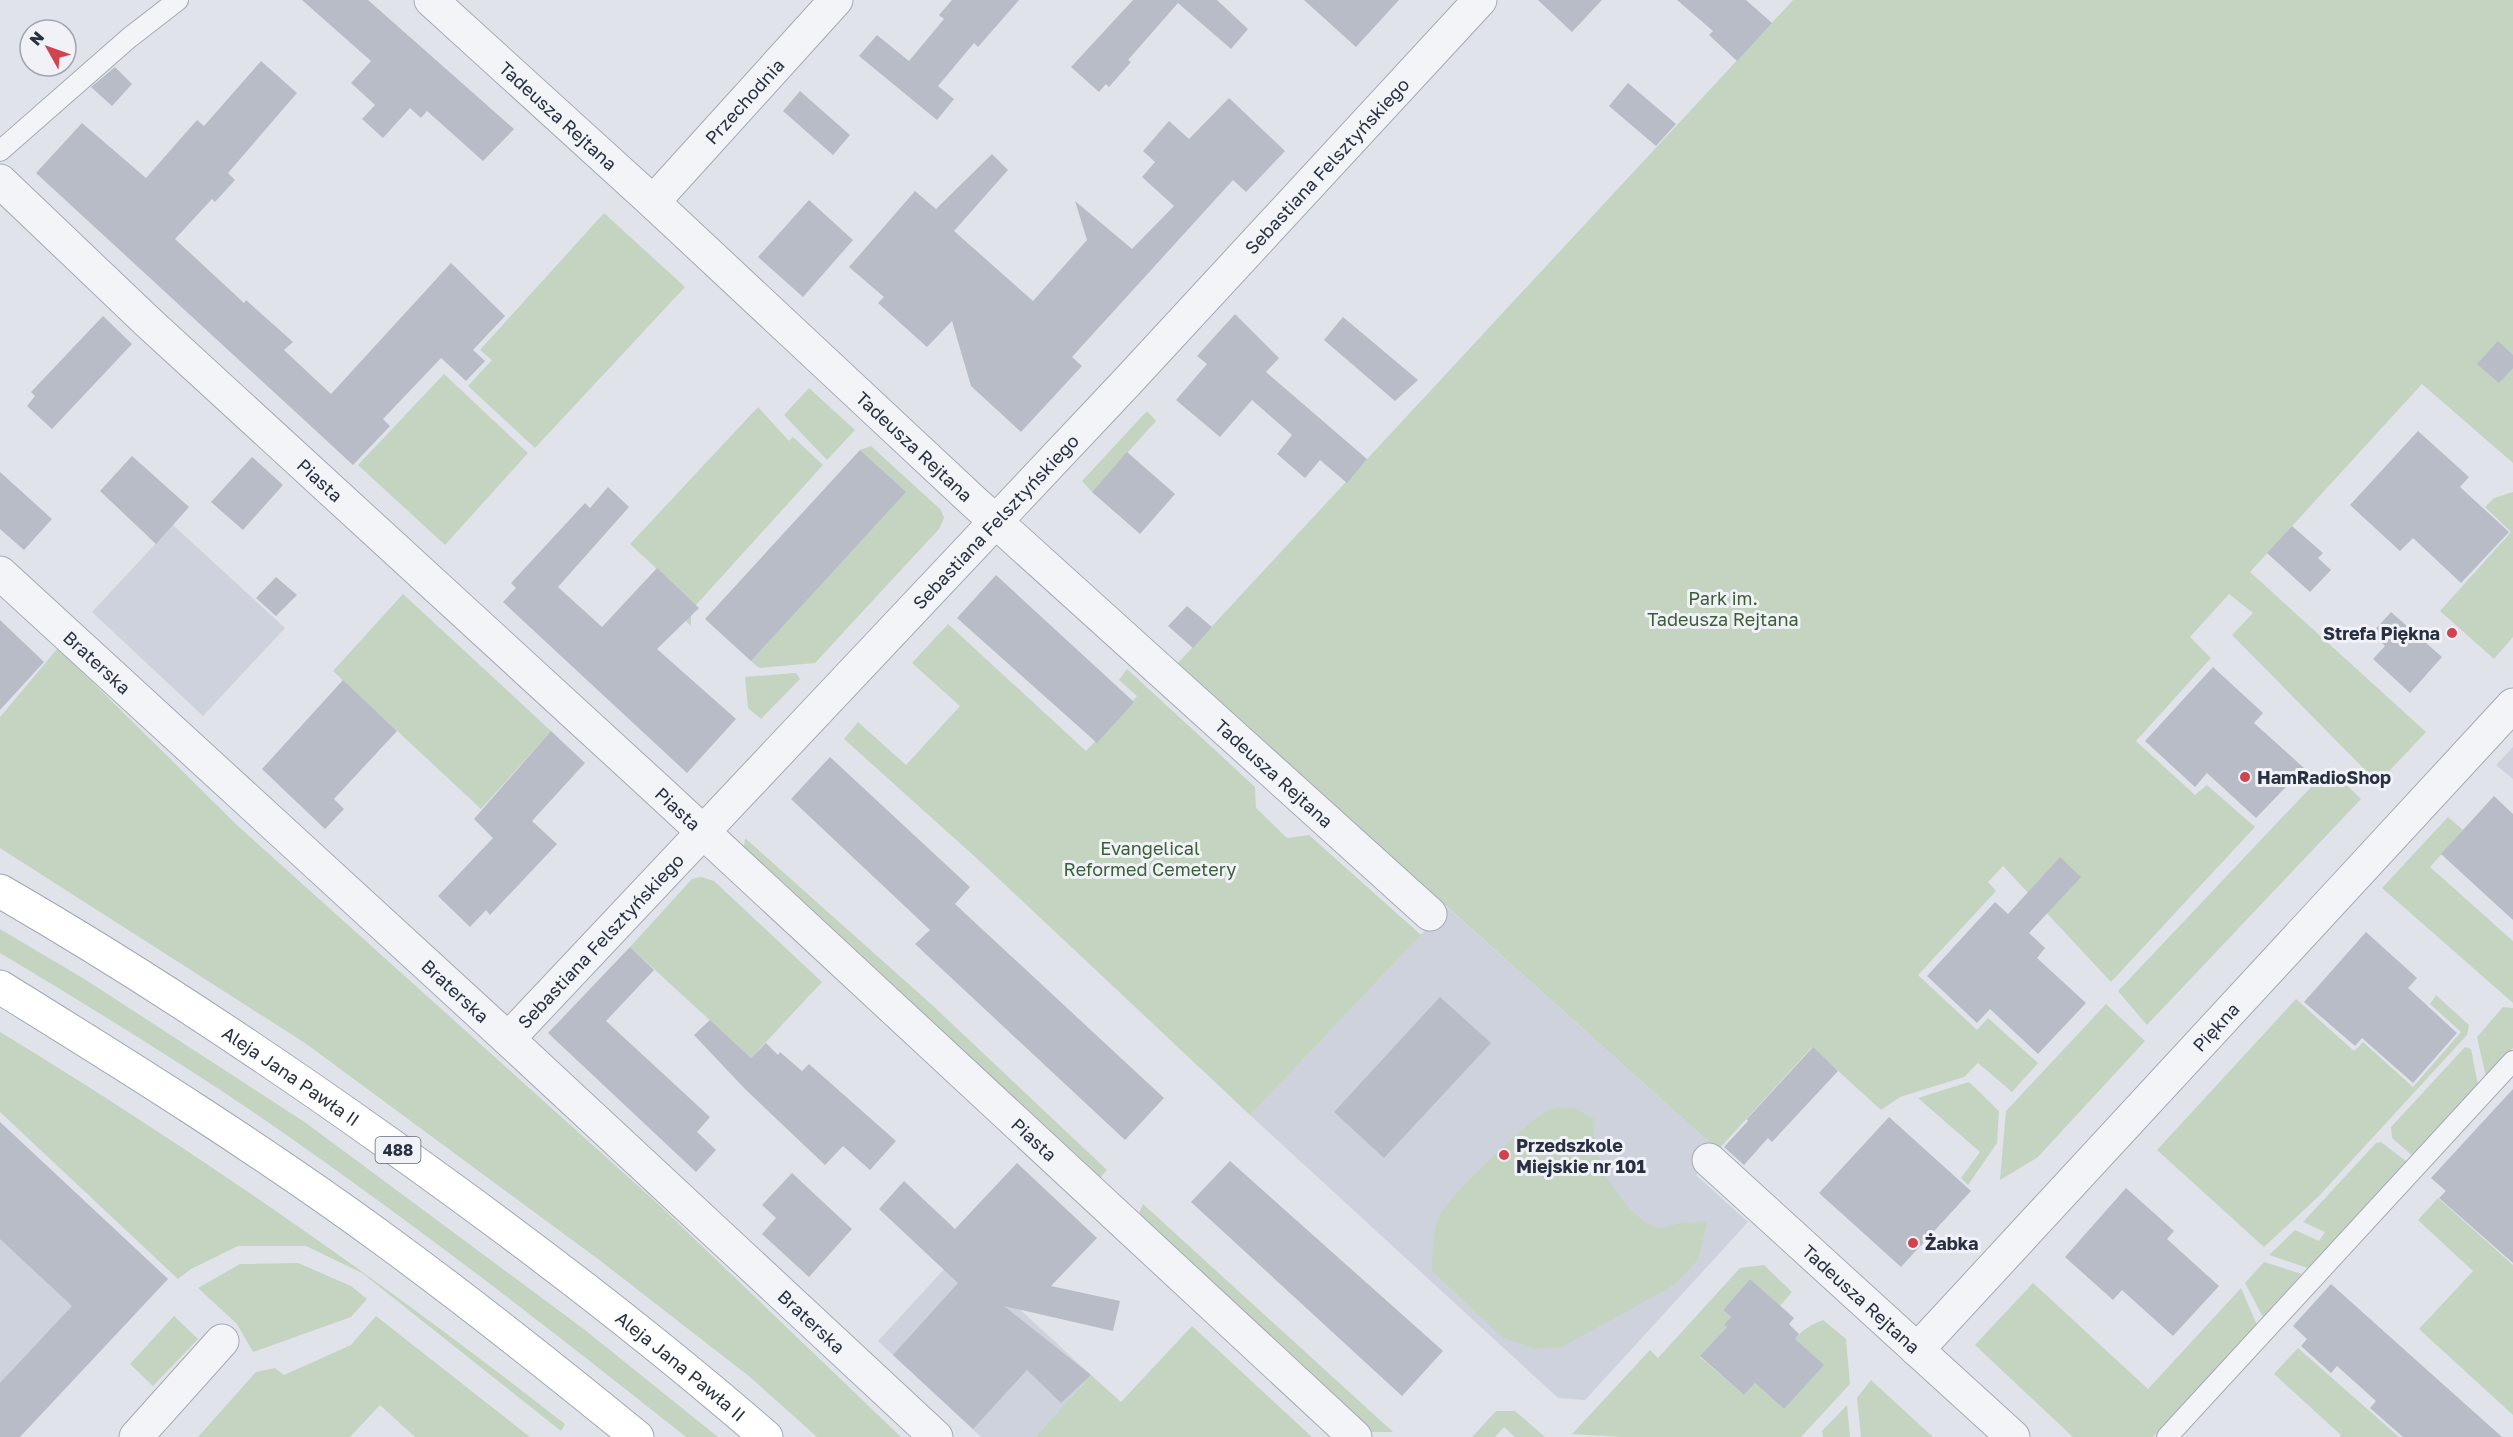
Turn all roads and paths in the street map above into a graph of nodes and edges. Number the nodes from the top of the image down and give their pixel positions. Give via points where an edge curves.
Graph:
1 (178, 0) edge
2 (431, 0) edge
3 (836, 0) edge
4 (1480, 0) edge
5 (0, 151) edge
6 (0, 181) edge
7 (653, 202) junction
8 (996, 521) junction
9 (0, 573) edge
10 (2513, 705) edge
11 (704, 833) junction
12 (0, 891) edge
13 (1430, 914) dead end
14 (0, 987) edge
15 (508, 1039) junction
16 (2513, 1061) edge
17 (1709, 1160) dead end
18 (222, 1341) dead end
19 (1917, 1350) junction
20 (136, 1437) edge
21 (637, 1437) edge
22 (766, 1437) edge
23 (936, 1437) edge
24 (1355, 1437) edge
25 (2013, 1437) edge
26 (2167, 1437) edge

1 - 5 lane
2 - 7 street, Tadeusza Rejtana
3 - 7 street, Przechodnia
4 - 8 street, Sebastiana Felsztyńskiego
6 - 11 street, Piasta
7 - 8 street, Tadeusza Rejtana
8 - 11 street, Sebastiana Felsztyńskiego
8 - 13 street, Tadeusza Rejtana
9 - 15 street, Braterska
10 - 19 street, Piękna
11 - 15 street, Sebastiana Felsztyńskiego
11 - 24 street, Piasta
12 - 22 main road, Aleja Jana Pawła II / 488 via 241,1041 423,1168 643,1335
14 - 21 main road via 244,1143 386,1241
15 - 23 street, Braterska
16 - 26 lane
17 - 19 street, Tadeusza Rejtana
18 - 20 street
19 - 25 street, Tadeusza Rejtana

